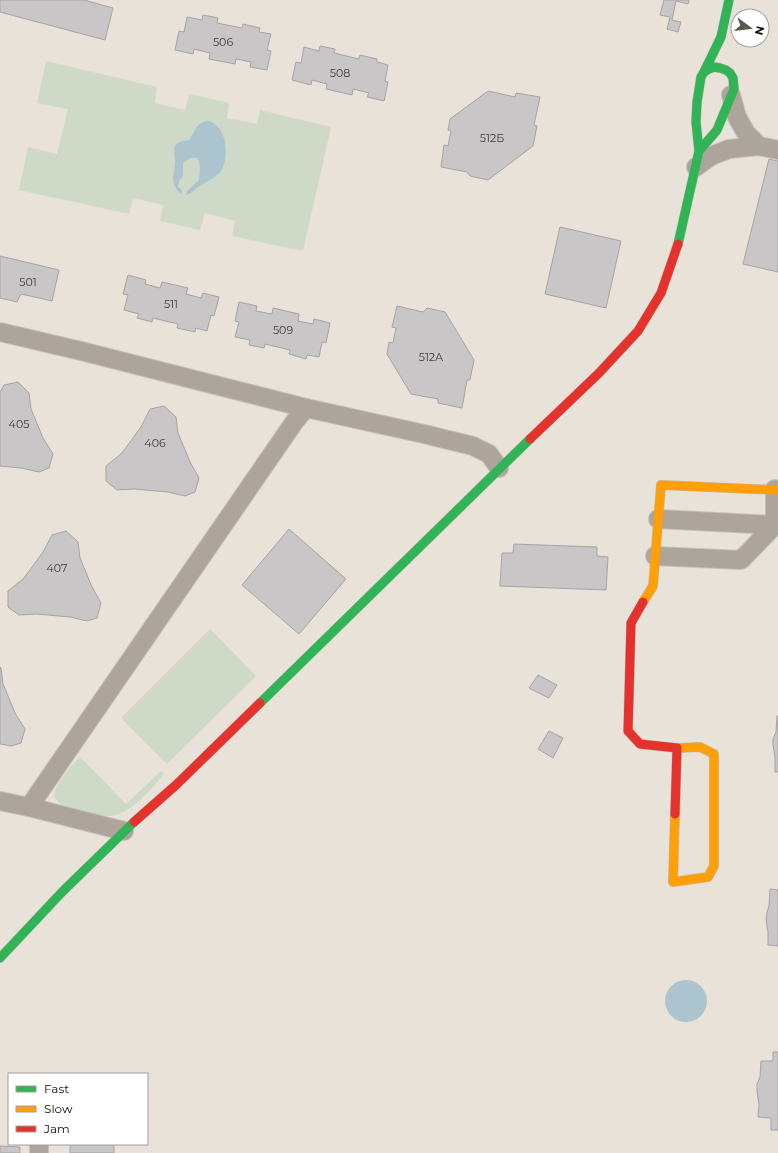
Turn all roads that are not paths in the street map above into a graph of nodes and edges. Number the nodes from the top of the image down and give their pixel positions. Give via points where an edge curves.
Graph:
1 (729, 0) edge
2 (721, 37) junction
3 (704, 72) junction
4 (730, 73) junction
5 (731, 95) junction
6 (696, 122) junction
7 (717, 130) junction
8 (759, 146) junction
9 (778, 150) edge
10 (698, 159) junction
11 (0, 332) edge
12 (306, 408) junction
13 (499, 468) junction
14 (776, 490) edge
15 (658, 519) junction
16 (775, 525) junction
17 (655, 556) junction
18 (677, 748) junction
19 (0, 801) edge
20 (29, 807) junction
21 (124, 831) junction
22 (0, 958) edge

1 - 2 street
2 - 3 street
2 - 4 street
3 - 4 street via 714,67
3 - 6 street via 699,82
4 - 5 street via 734,84
5 - 7 street
5 - 8 street via 737,117 746,133
6 - 7 street via 705,132
6 - 10 street
7 - 10 street
8 - 9 street
8 - 10 street via 729,149
10 - 13 street via 677,250 661,293 638,331 599,373
11 - 12 street
12 - 13 street via 473,446 489,454
12 - 20 street
13 - 21 street via 182,779
14 - 15 street via 661,485
14 - 16 street
15 - 16 street
15 - 17 street
16 - 17 street via 741,560
17 - 18 street via 653,586 631,623 628,731 640,744
18 - 18 street via 677,756 673,882 708,877 714,866 714,754 700,746
19 - 20 street
20 - 21 street
21 - 22 street via 63,890

